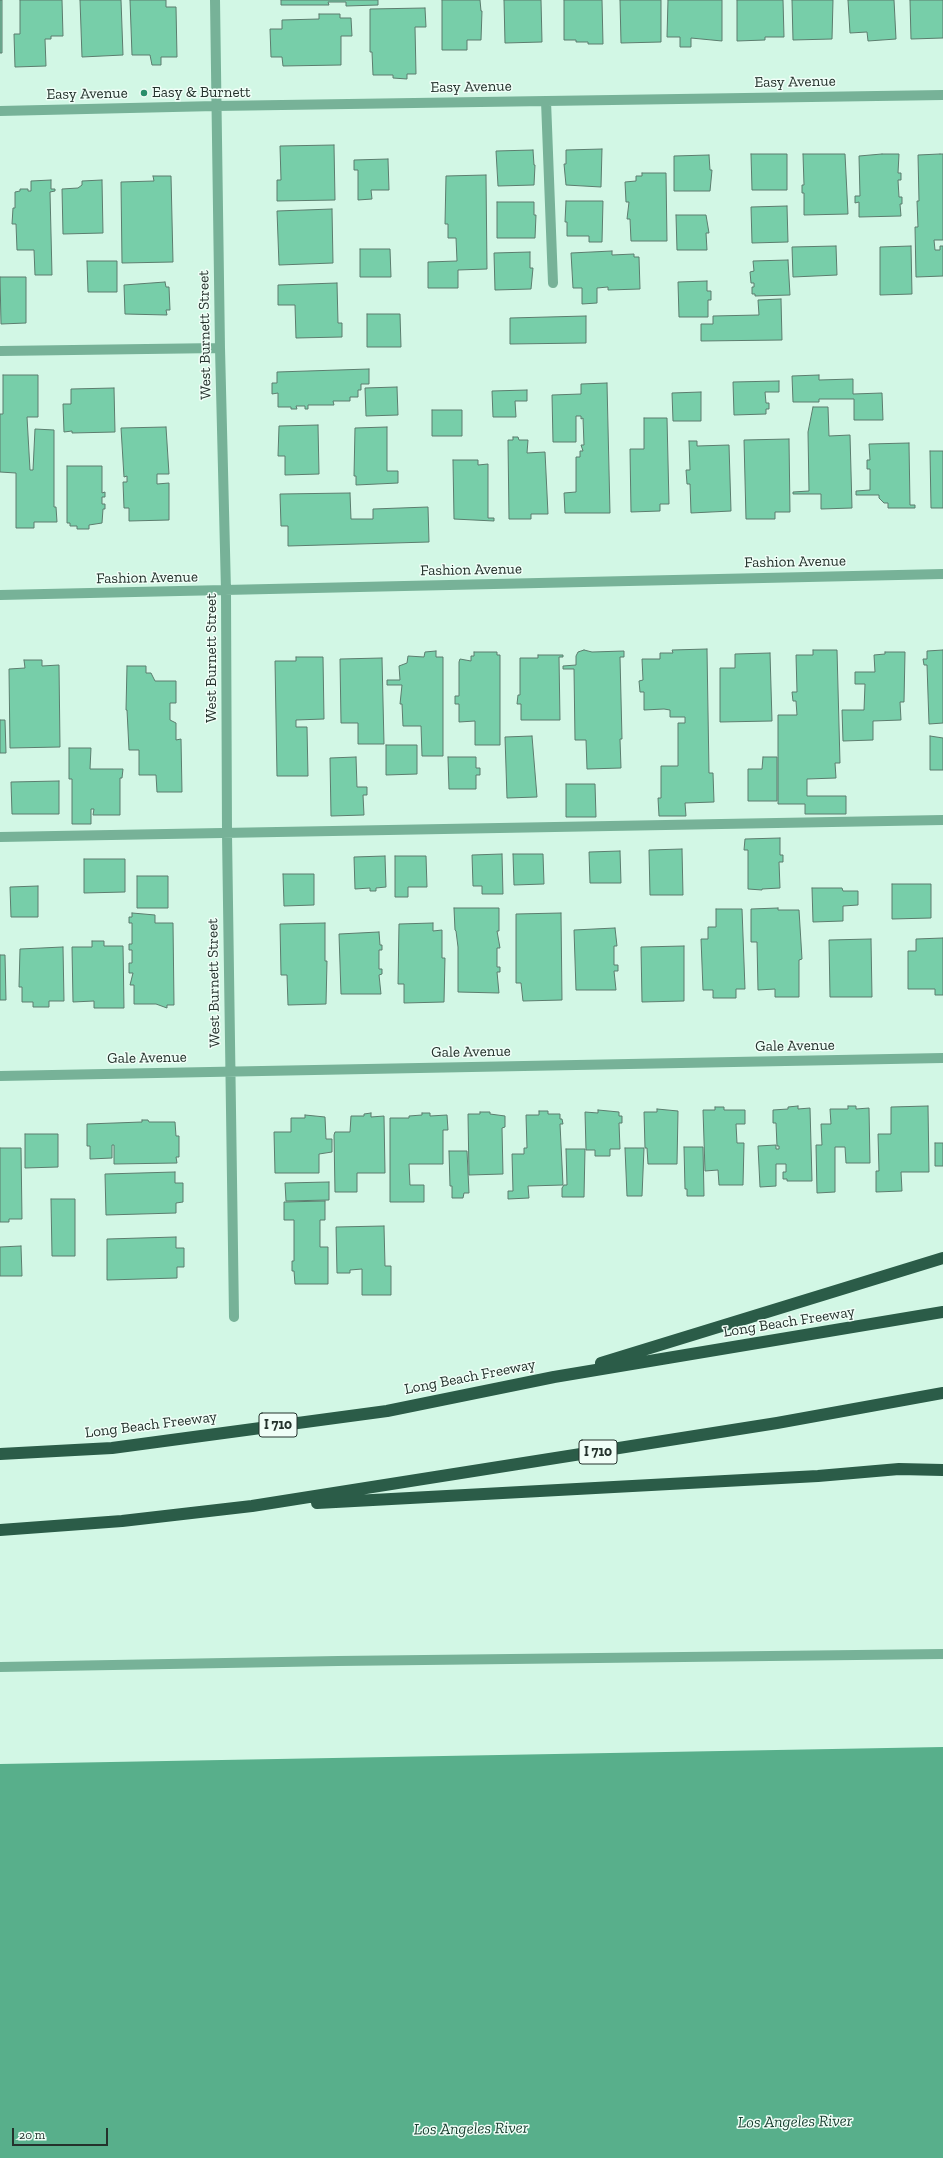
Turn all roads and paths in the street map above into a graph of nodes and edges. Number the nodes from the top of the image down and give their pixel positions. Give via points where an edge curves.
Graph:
1 (215, 0) edge
2 (943, 95) edge
3 (546, 101) junction
4 (216, 106) junction
5 (0, 111) edge
6 (553, 283) dead end
7 (220, 348) junction
8 (0, 351) edge
9 (943, 574) edge
10 (226, 591) junction
11 (0, 595) edge
12 (943, 820) edge
13 (227, 834) junction
14 (0, 837) edge
15 (943, 1058) edge
16 (231, 1072) junction
17 (0, 1076) edge
18 (943, 1258) edge
19 (943, 1312) edge
20 (234, 1317) dead end
21 (554, 1377) junction
22 (943, 1393) edge
23 (0, 1454) edge
24 (943, 1470) edge
25 (252, 1506) junction
26 (0, 1530) edge
27 (943, 1654) edge
28 (0, 1667) edge

1 - 4 street, West Burnett Street
2 - 3 street, Easy Avenue
3 - 4 street, Easy Avenue
3 - 6 street
4 - 5 street, Easy Avenue
4 - 7 street, West Burnett Street
7 - 8 street
7 - 10 street, West Burnett Street
9 - 10 street, Fashion Avenue
10 - 11 street, Fashion Avenue
10 - 13 street, West Burnett Street
12 - 13 street
13 - 14 street
13 - 16 street, West Burnett Street
15 - 16 street, Gale Avenue
16 - 17 street, Gale Avenue
16 - 20 street, West Burnett Street
18 - 21 highway
19 - 21 highway, Long Beach Freeway / I 710
21 - 23 highway, Long Beach Freeway / I 710 via 387,1411 112,1448
22 - 25 highway, I 710 via 778,1423
24 - 25 highway via 899,1470
25 - 26 highway, I 710 via 122,1522
27 - 28 street

